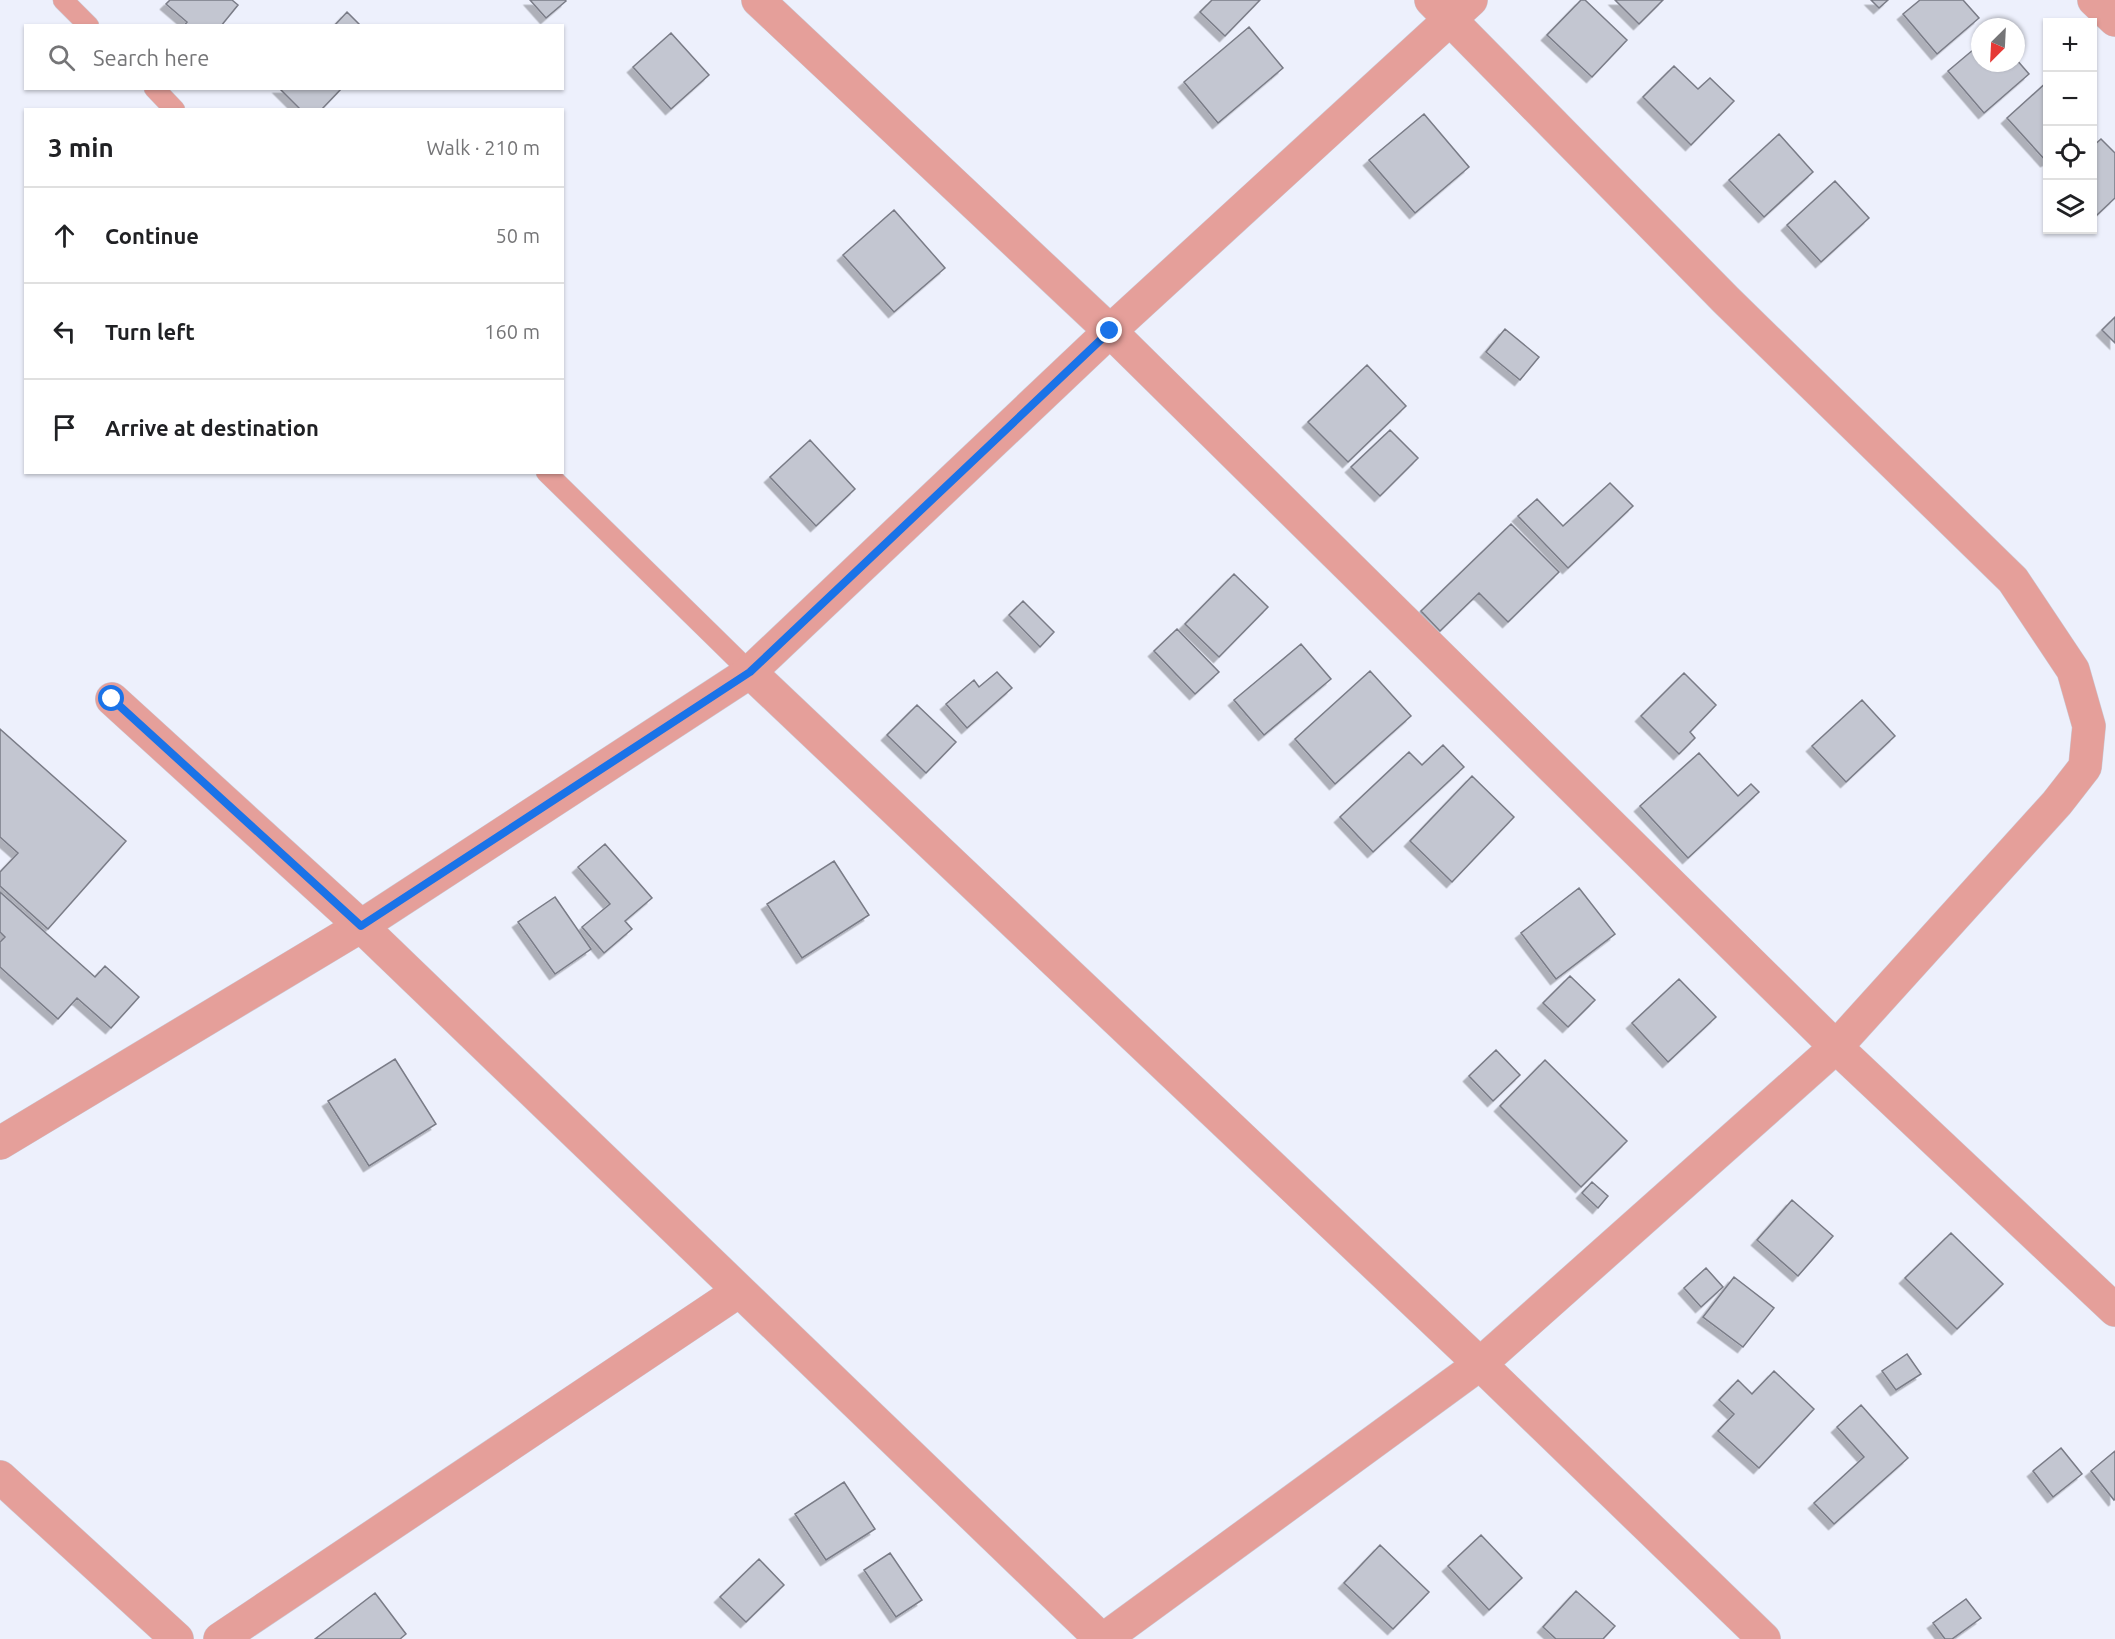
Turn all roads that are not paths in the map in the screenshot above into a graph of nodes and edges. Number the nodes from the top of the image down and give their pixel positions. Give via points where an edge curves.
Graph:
1 (63, 0) edge
2 (758, 0) edge
3 (2094, 0) edge
4 (1451, 6) edge
5 (2115, 20) edge
6 (87, 24) edge
7 (156, 90) edge
8 (173, 108) edge
9 (1110, 331) junction
10 (548, 474) edge
11 (750, 672) junction
12 (112, 699) dead end
13 (361, 926) junction
14 (1836, 1047) junction
15 (0, 1143) edge
16 (740, 1291) junction
17 (2115, 1310) edge
18 (1480, 1364) junction
19 (0, 1477) edge
20 (177, 1639) edge
21 (220, 1639) edge
22 (1102, 1639) edge
23 (1764, 1639) edge

1 - 6 lane
2 - 9 street
3 - 5 street
4 - 9 street
4 - 14 street via 1726,300 2013,580 2073,670 2089,726 2085,767 2057,804
7 - 8 lane
9 - 11 street
9 - 14 street
10 - 11 lane
11 - 13 street
11 - 18 street
12 - 13 street
13 - 15 street
13 - 16 street
14 - 17 street
14 - 18 street
16 - 21 street
16 - 22 street
18 - 22 street
18 - 23 street
19 - 20 street

